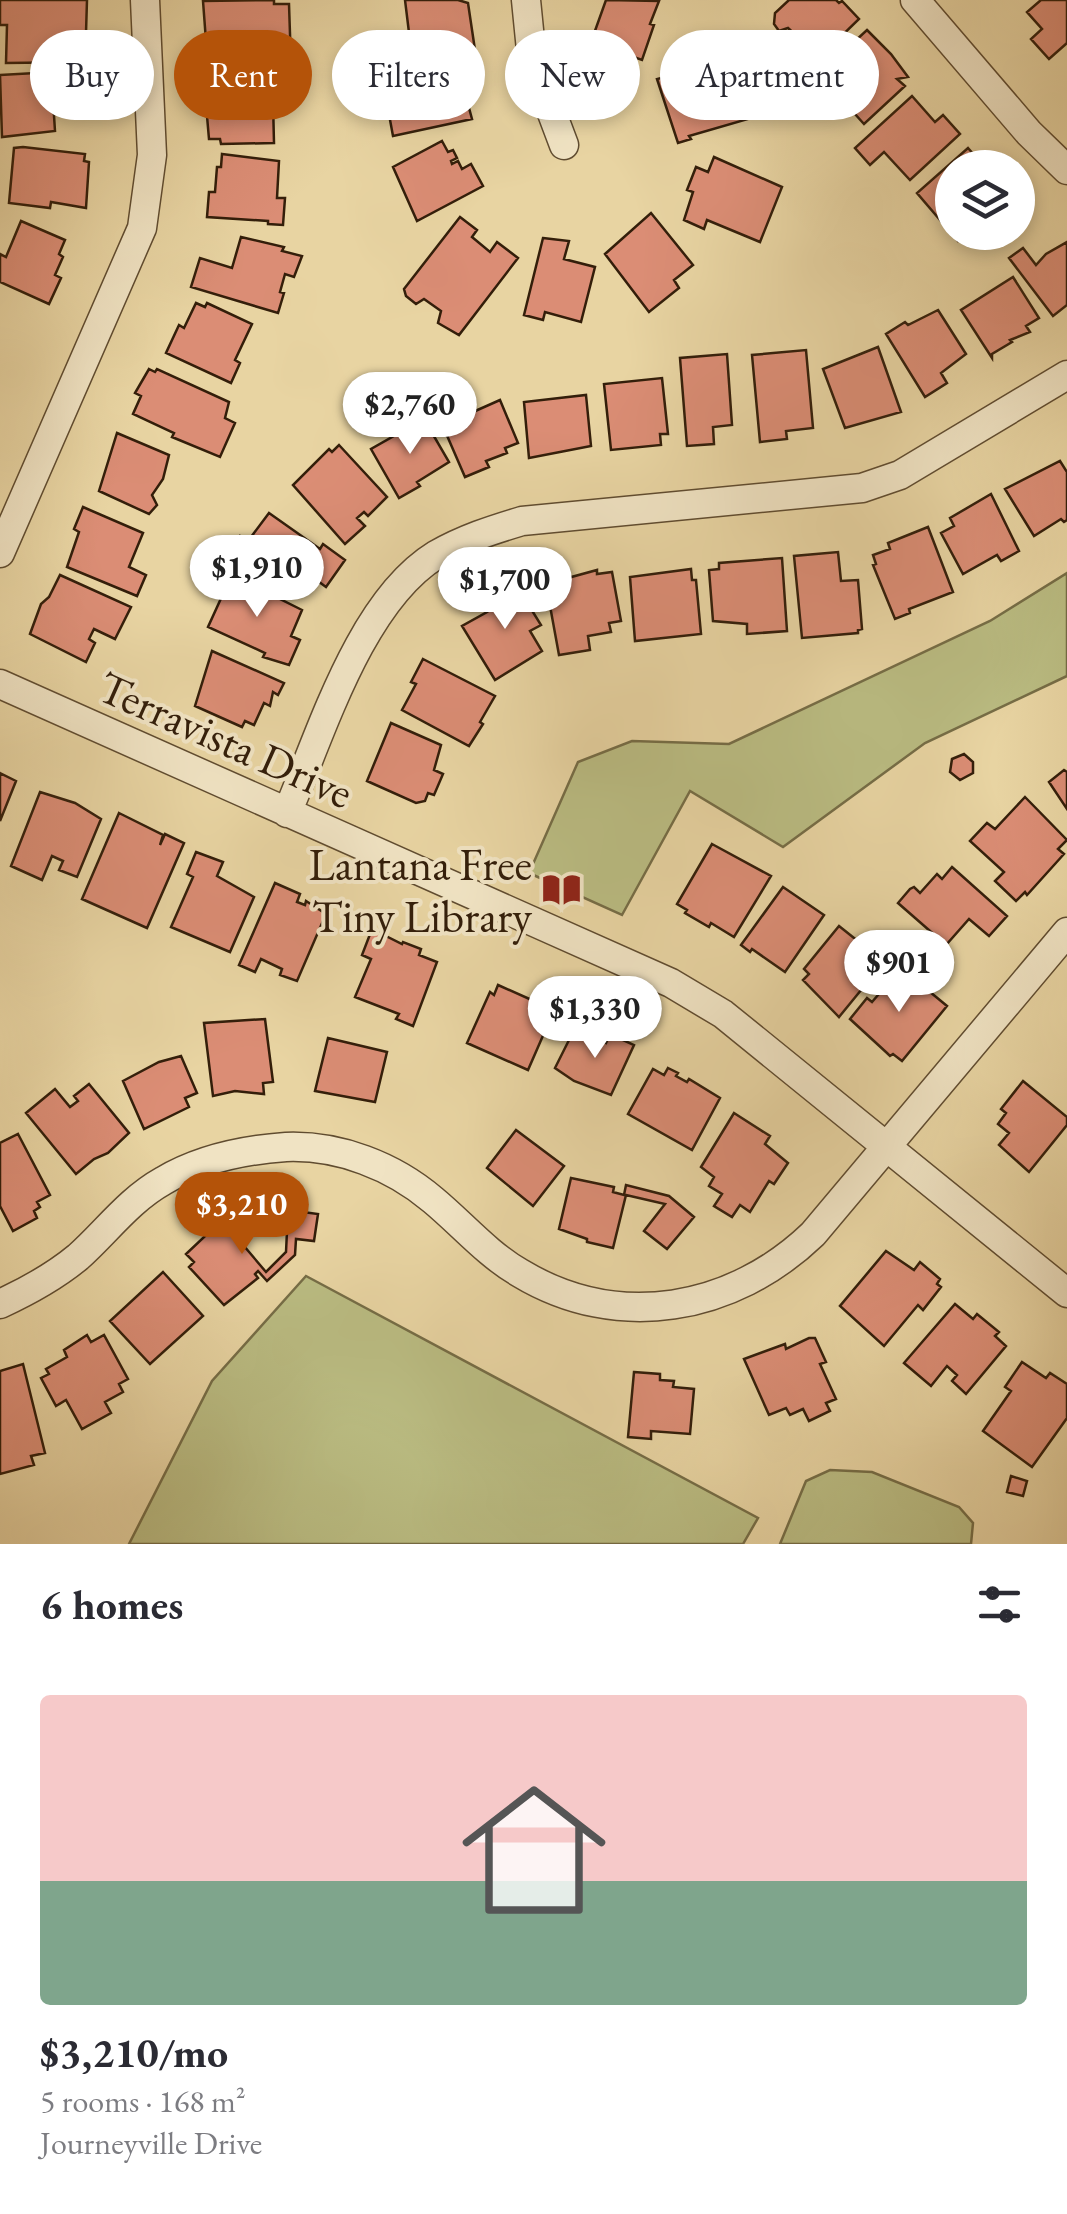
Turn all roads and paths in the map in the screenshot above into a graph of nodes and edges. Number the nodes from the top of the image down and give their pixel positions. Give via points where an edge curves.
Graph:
1 (145, 0) edge
2 (526, 0) edge
3 (915, 0) edge
4 (564, 145) dead end
5 (1067, 170) edge
6 (1067, 376) edge
7 (0, 554) edge
8 (0, 684) edge
9 (286, 813) junction
10 (1067, 932) edge
11 (888, 1147) junction
12 (1067, 1293) edge
13 (0, 1304) edge

1 - 7 street via 152,155 142,228
2 - 4 street via 532,60
3 - 5 street via 1028,134
6 - 9 street via 900,475 862,488 522,521 434,557 402,584 358,647
8 - 9 street, Terravista Drive
9 - 11 street, Terravista Drive via 671,984 723,1014
10 - 11 street
11 - 12 street, Terravista Drive
11 - 13 street via 788,1258 730,1290 662,1307 628,1307 555,1291 492,1254 389,1170 328,1150 291,1147 239,1151 161,1182 58,1273

